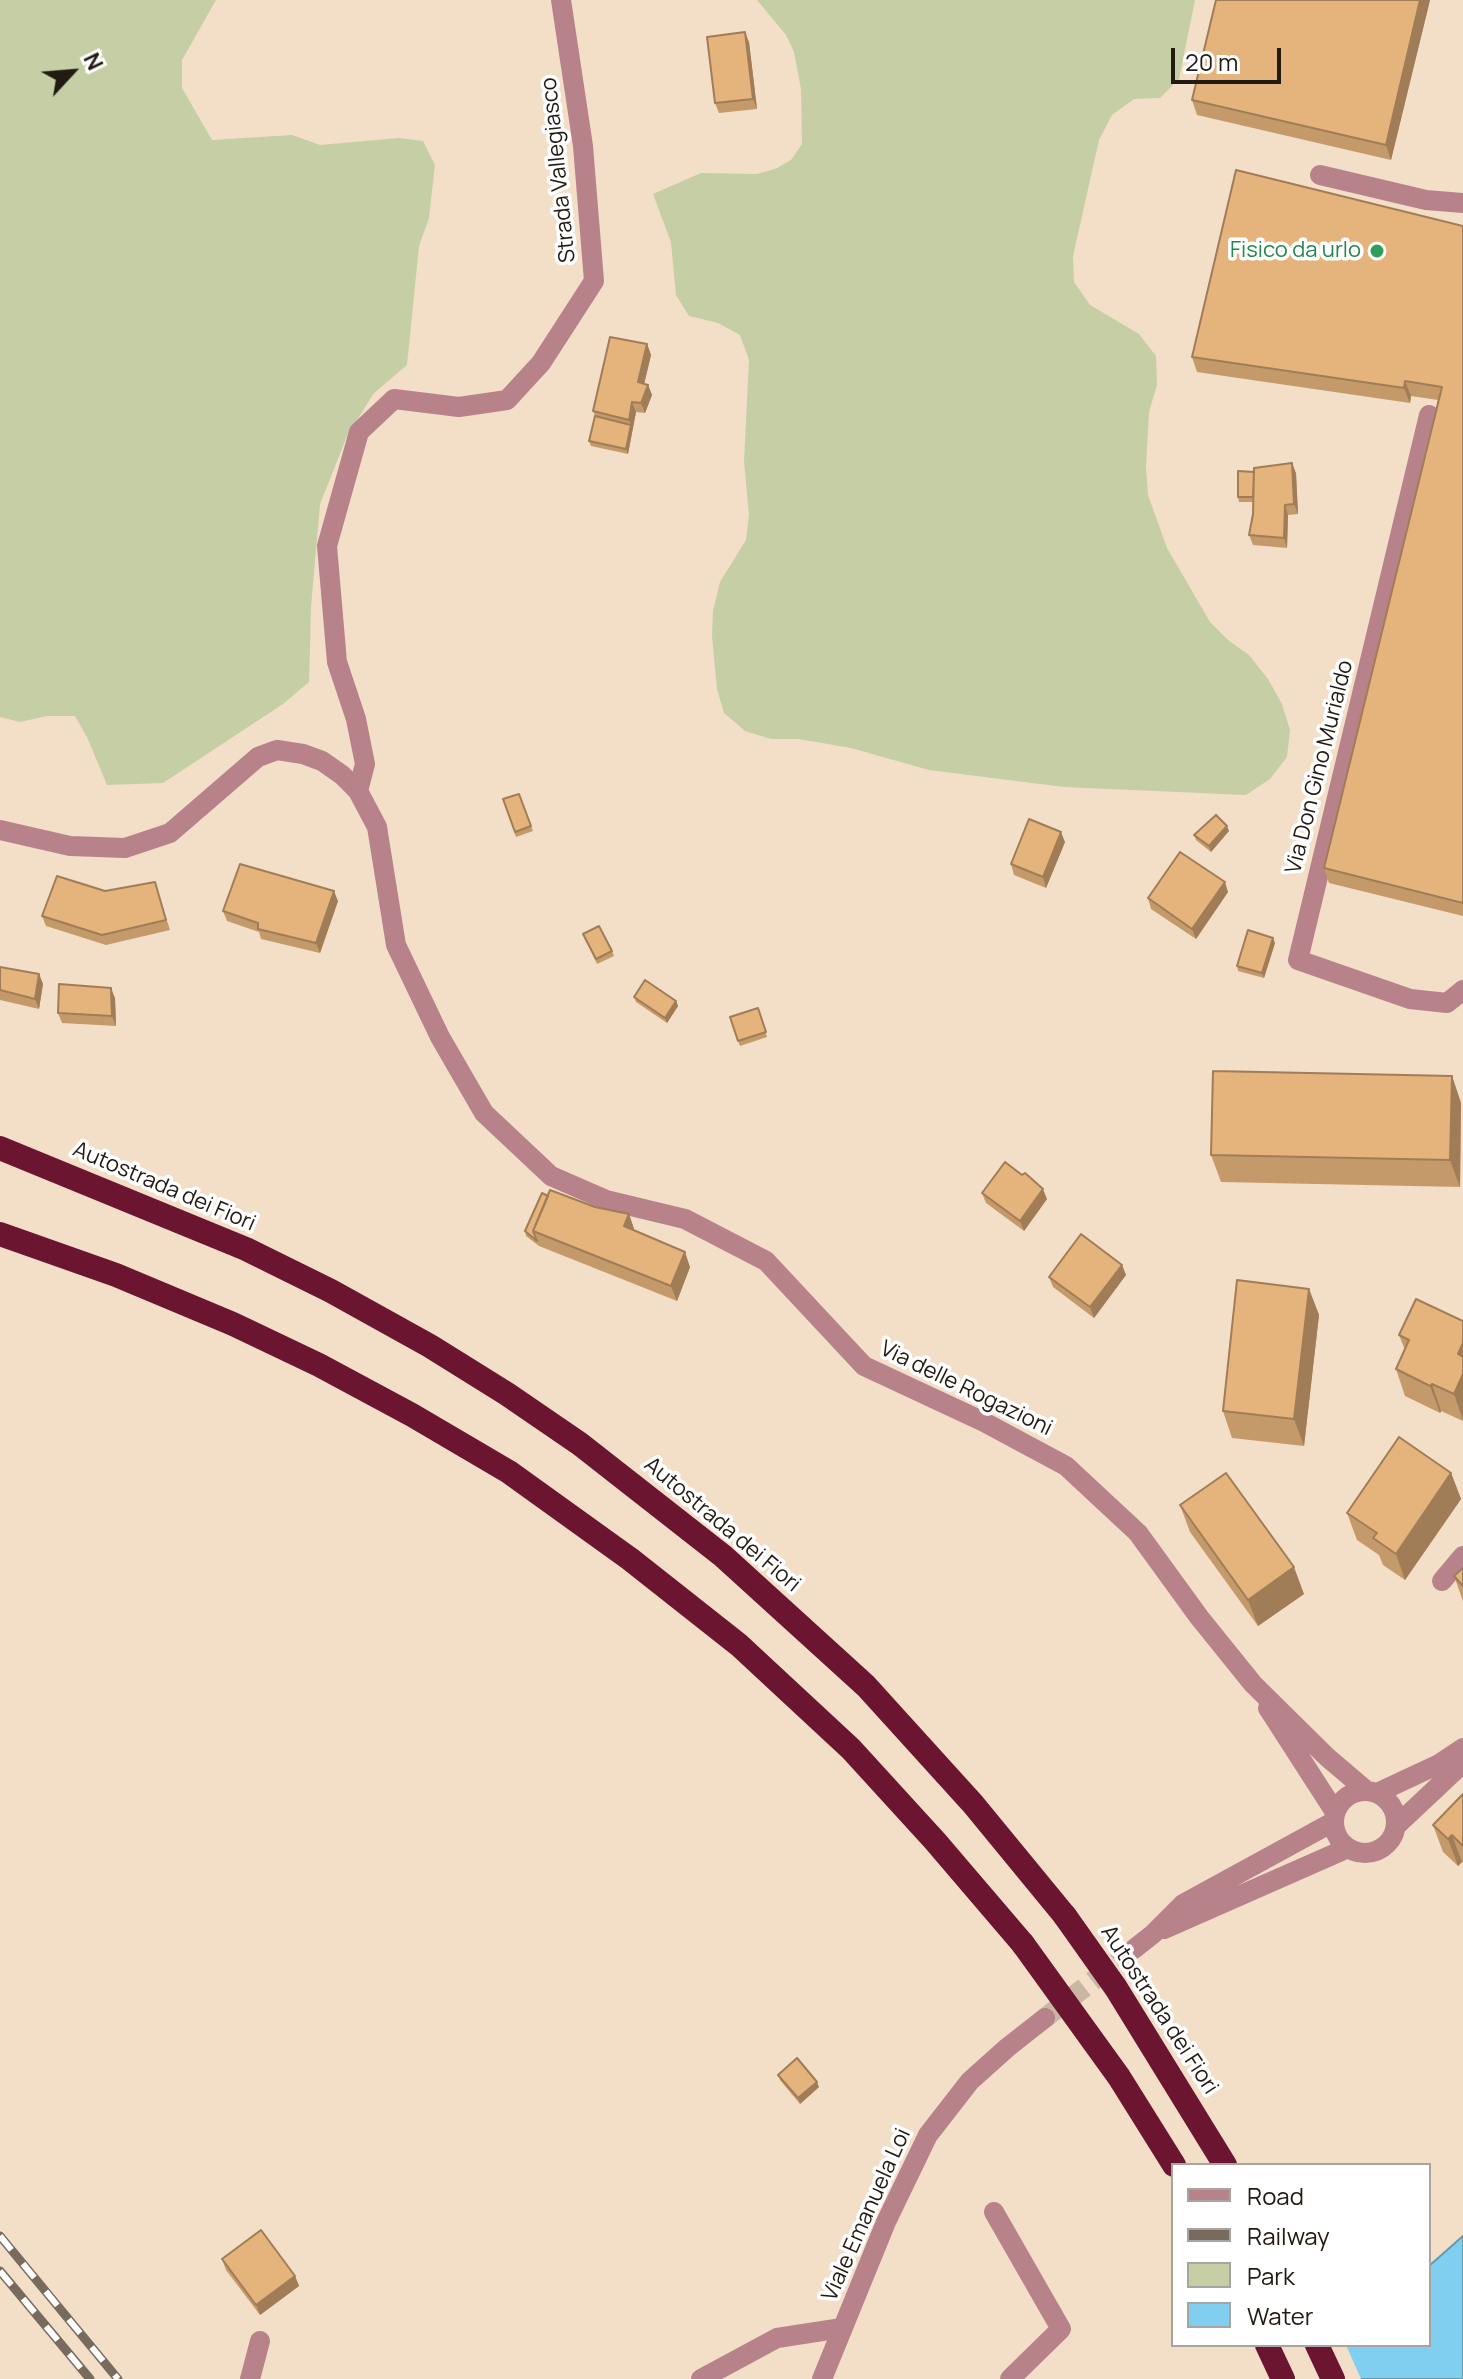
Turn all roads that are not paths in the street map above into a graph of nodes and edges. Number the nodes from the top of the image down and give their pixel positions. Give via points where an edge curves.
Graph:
1 (561, 0) edge
2 (1320, 175) dead end
3 (1463, 203) edge
4 (1429, 415) dead end
5 (358, 791) junction
6 (0, 830) edge
7 (1463, 990) edge
8 (0, 1148) edge
9 (0, 1234) edge
10 (1463, 1556) edge
11 (1442, 1581) dead end
12 (1253, 1684) junction
13 (1463, 1748) edge
14 (1463, 1763) edge
15 (1372, 1792) junction
16 (1334, 1817) junction
17 (1396, 1826) junction
18 (1348, 1848) junction
19 (1153, 1934) junction
20 (1134, 1949) tunnel mouth
21 (1045, 2018) tunnel mouth
22 (1173, 2163) edge
23 (1224, 2163) edge
24 (994, 2212) dead end
25 (842, 2328) junction
26 (260, 2341) dead end
27 (1268, 2347) edge
28 (1318, 2347) edge
29 (250, 2379) edge
30 (701, 2379) edge
31 (822, 2379) edge
32 (1010, 2379) edge
33 (1283, 2379) edge
34 (1333, 2379) edge

1 - 5 street, Strada Vallegiasco via 583,146 594,281 541,363 507,400 459,407 394,399 359,432 327,546 337,662 365,764
2 - 3 street via 1426,200
4 - 7 street, Via Don Gino Murialdo via 1298,960 1410,999 1447,1003
5 - 6 street, Via delle Rogazioni via 322,761 277,750 258,757 170,833 125,848 70,846
5 - 12 street, Via delle Rogazioni via 377,827 396,945 484,1113 551,1176 606,1200 685,1219 766,1261 864,1366 1066,1466 1138,1533
8 - 23 highway, Autostrada dei Fiori, bridge via 246,1249 430,1346 580,1444 723,1556 866,1686 973,1804 1116,1988
9 - 22 highway, bridge via 233,1324 412,1415 509,1472 739,1645 851,1749 1023,1944 1119,2077
10 - 11 street
12 - 15 street, Via delle Rogazioni via 1327,1757
12 - 16 street, Via delle Rogazioni
13 - 15 street
14 - 17 street
15 - 16 street via 1348,1796
15 - 17 street via 1393,1806
16 - 18 street
16 - 19 street via 1183,1904
17 - 18 street via 1387,1845 1378,1850
18 - 19 street
19 - 20 street
21 - 25 street, Viale Emanuela Loi via 970,2081 928,2135
24 - 32 street via 1061,2329
25 - 30 street via 777,2338
25 - 31 street, Viale Emanuela Loi
26 - 29 street
27 - 33 highway
28 - 34 highway

